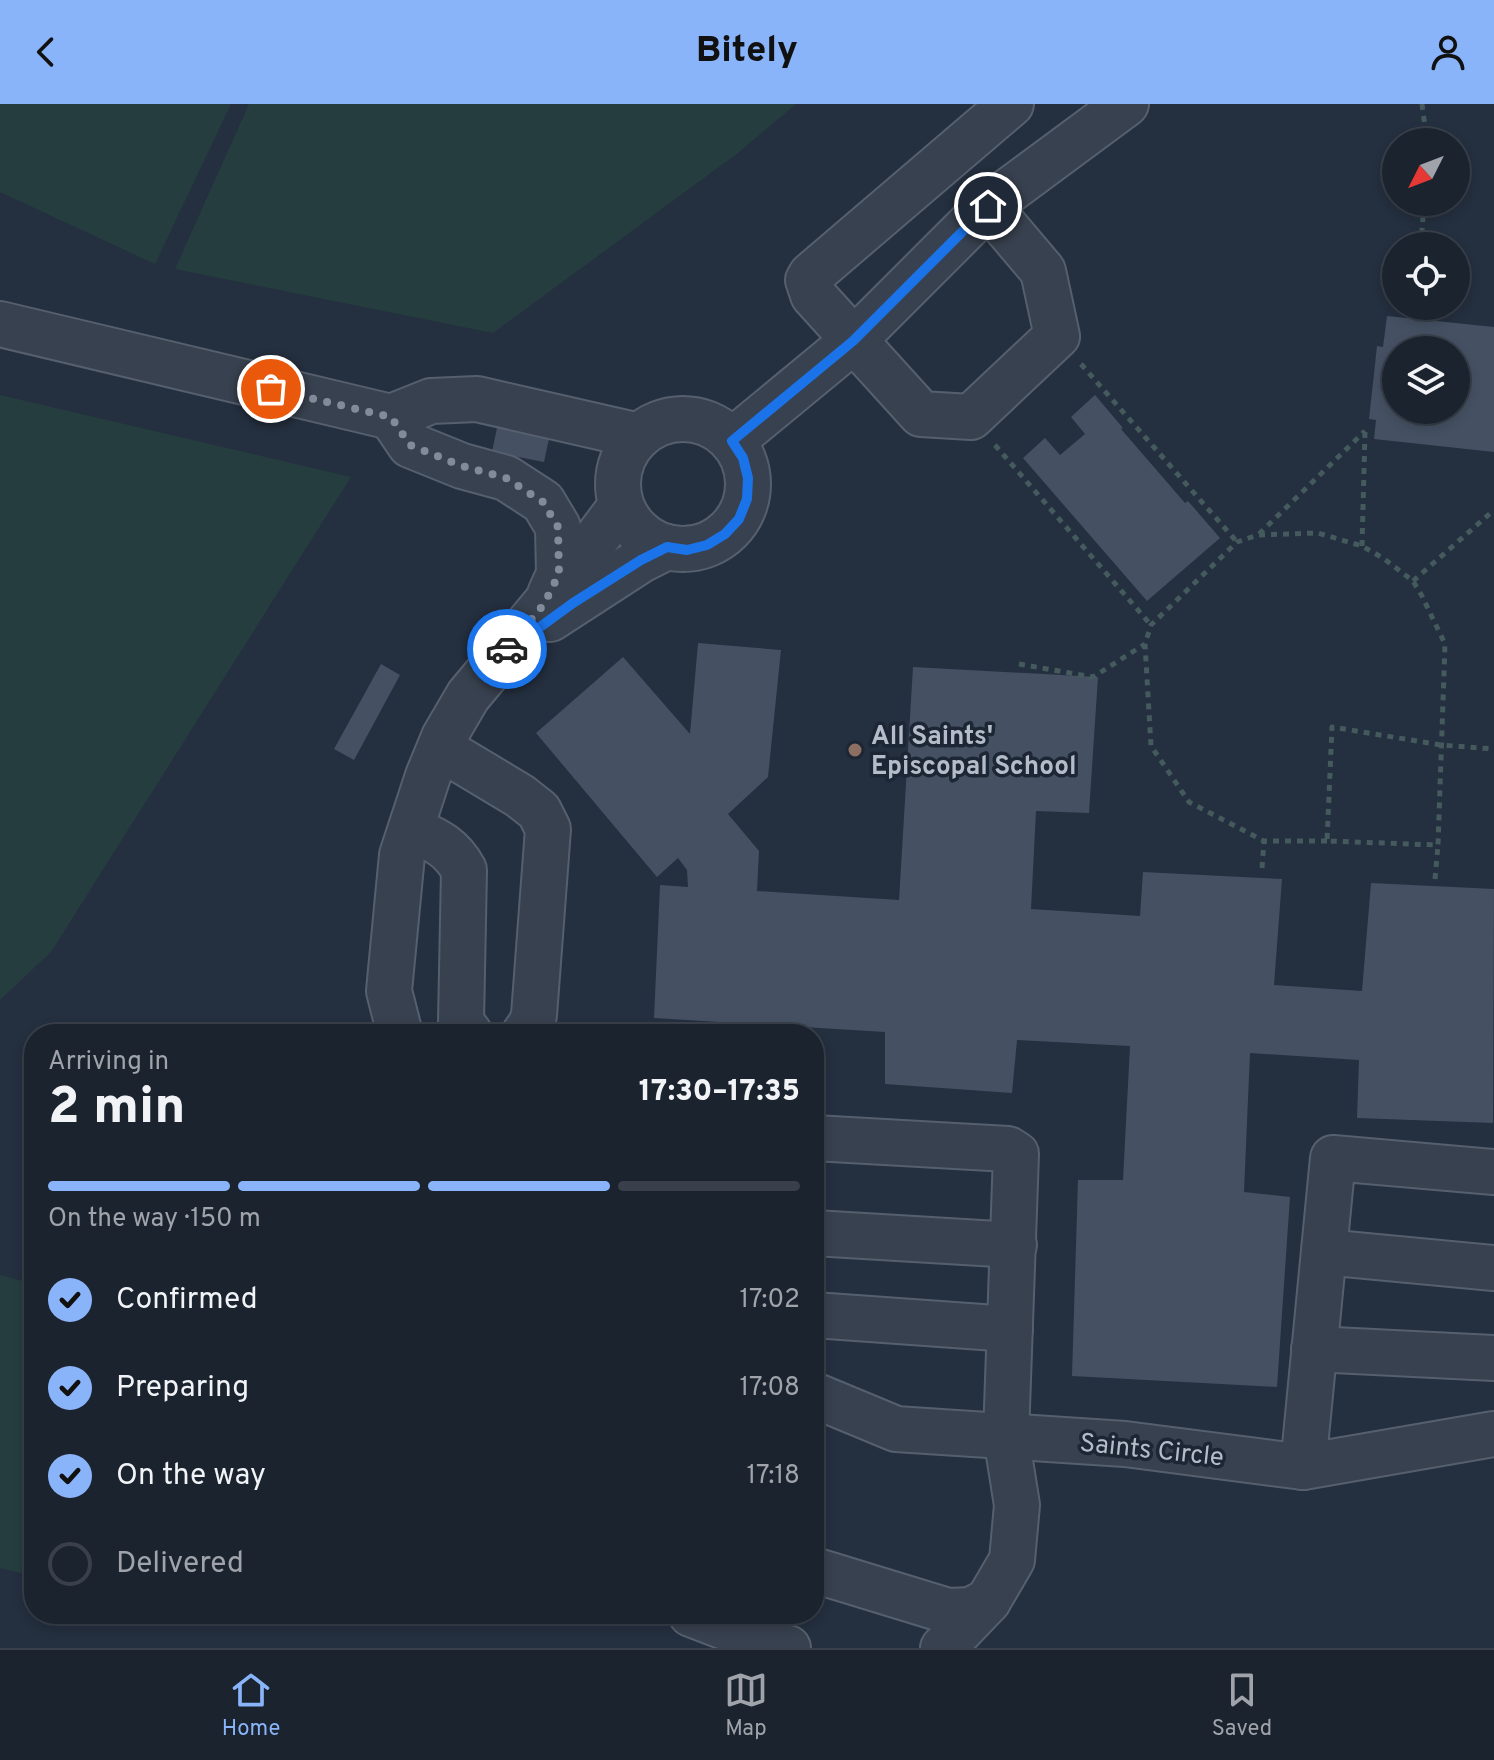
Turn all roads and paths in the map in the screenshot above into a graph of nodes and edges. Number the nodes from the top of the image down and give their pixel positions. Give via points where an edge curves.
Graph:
1 (1011, 104) edge
2 (1126, 104) edge
3 (1422, 104) edge
4 (1425, 128) edge
5 (988, 206) junction
6 (0, 324) edge
7 (1057, 336) junction
8 (853, 341) junction
9 (391, 417) junction
10 (971, 417) junction
11 (639, 436) junction
12 (732, 441) junction
13 (621, 506) junction
14 (1494, 510) edge
15 (1258, 535) junction
16 (1237, 542) junction
17 (1362, 546) junction
18 (667, 547) junction
19 (1413, 581) junction
20 (544, 604) junction
21 (1151, 625) junction
22 (1145, 644) junction
23 (503, 654) junction
24 (1019, 664) dead end
25 (1441, 745) junction
26 (440, 748) junction
27 (1494, 749) edge
28 (411, 829) junction
29 (1264, 841) junction
30 (1327, 841) junction
31 (1438, 845) junction
32 (1262, 868) dead end
33 (1435, 879) dead end
34 (397, 1024) edge
35 (462, 1024) edge
36 (531, 1024) edge
37 (824, 1139) edge
38 (1494, 1172) edge
39 (824, 1234) edge
40 (1014, 1245) junction
41 (1324, 1252) junction
42 (1494, 1268) edge
43 (824, 1316) edge
44 (1010, 1329) junction
45 (1314, 1349) junction
46 (1494, 1358) edge
47 (824, 1399) edge
48 (1494, 1434) edge
49 (1006, 1436) junction
50 (1303, 1467) junction
51 (824, 1573) edge
52 (979, 1605) junction
53 (717, 1624) edge
54 (788, 1648) edge
55 (943, 1648) edge

1 - 8 street via 811,275 813,295
2 - 5 street
3 - 4 path
5 - 7 street via 1043,271
5 - 8 street
6 - 9 street
7 - 10 street
7 - 16 path
8 - 10 street via 921,414
8 - 12 street
9 - 11 street via 431,401 477,399
9 - 20 street via 410,445 506,478 543,502 558,527 559,574
10 - 21 path
11 - 12 street via 656,424 683,418 710,425
11 - 13 street via 620,463
12 - 18 street via 748,478 739,519 707,545
13 - 18 street via 647,539
13 - 20 street
14 - 19 path
15 - 16 path
15 - 17 path via 1318,533
15 - 17 path via 1365,431
16 - 21 path
17 - 19 path
18 - 23 street via 573,603
19 - 25 path via 1445,644
20 - 23 street
21 - 22 path
22 - 24 path via 1093,677
22 - 29 path via 1151,746 1189,802
23 - 26 street via 468,696
25 - 27 path
25 - 30 path via 1332,727
25 - 31 path
26 - 28 street
26 - 36 street via 534,806 548,829
28 - 34 street via 402,855 389,991
28 - 35 street via 440,842 464,870
29 - 30 path
29 - 32 path
30 - 31 path
31 - 33 path
37 - 40 street via 1014,1151
38 - 41 street via 1333,1158
39 - 40 street
40 - 44 street
41 - 42 street
41 - 45 street
43 - 44 street
44 - 49 street
45 - 46 street
45 - 50 street
47 - 49 street, Saints Circle via 896,1429
48 - 50 street, Saints Circle
49 - 50 street, Saints Circle via 1125,1444
49 - 52 street via 1017,1505 1012,1560
51 - 52 street via 948,1611
52 - 55 street
53 - 54 street

